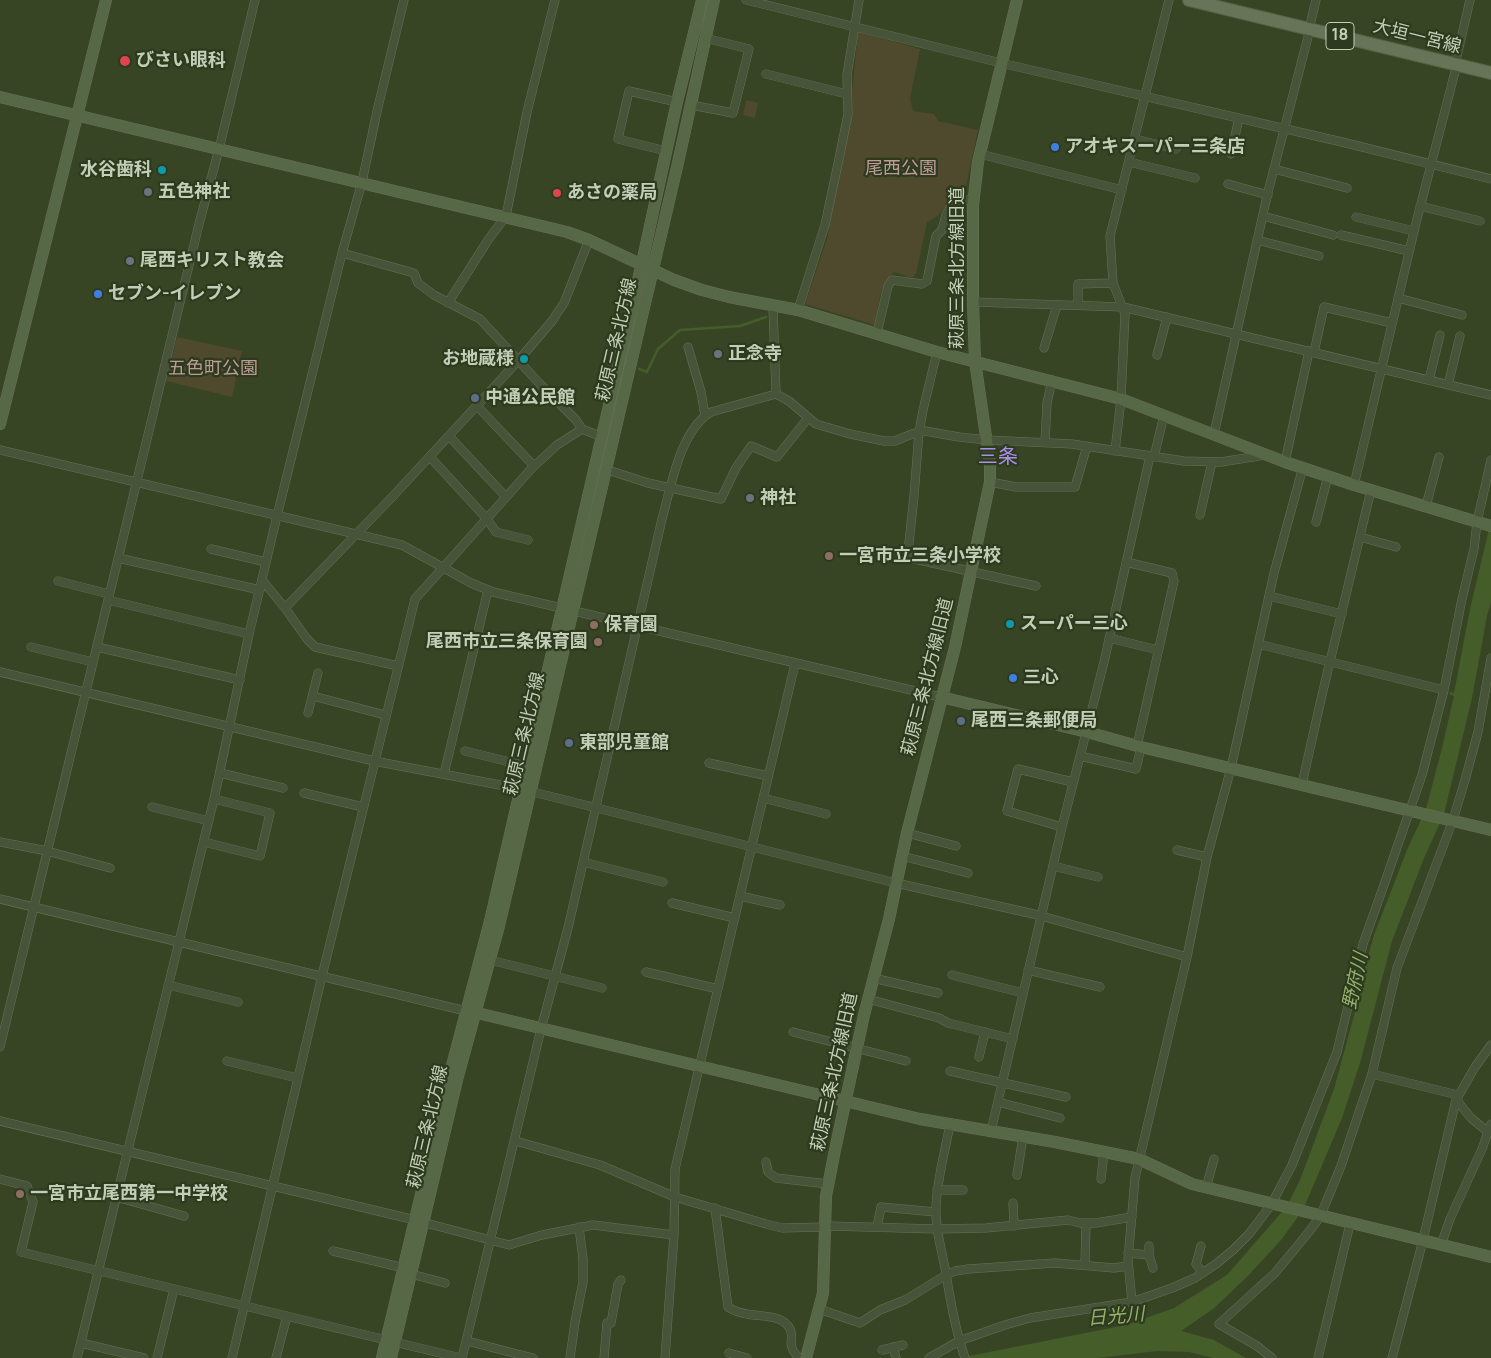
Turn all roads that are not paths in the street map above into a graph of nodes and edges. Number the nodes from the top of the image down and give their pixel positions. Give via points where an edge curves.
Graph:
1 (106, 0) edge
2 (255, 0) edge
3 (404, 0) edge
4 (555, 0) edge
5 (702, 0) edge
6 (714, 0) edge
7 (746, 0) edge
8 (859, 0) edge
9 (1017, 0) edge
10 (1169, 0) edge
11 (1190, 0) edge
12 (1225, 0) edge
13 (1316, 0) edge
14 (1470, 0) edge
15 (1311, 25) junction
16 (856, 27) junction
17 (705, 38) junction
18 (1457, 60) junction
19 (1002, 63) junction
20 (1491, 64) edge
21 (1491, 73) edge
22 (766, 74) dead end
23 (847, 94) junction
24 (1145, 96) junction
25 (0, 97) edge
26 (677, 102) junction
27 (691, 105) junction
28 (76, 115) junction
29 (1239, 118) junction
30 (1285, 130) junction
31 (1135, 139) junction
32 (219, 149) junction
33 (1176, 149) dead end
34 (666, 152) junction
35 (980, 154) junction
36 (1231, 154) dead end
37 (1129, 162) junction
38 (1432, 165) junction
39 (1274, 169) junction
40 (1195, 178) dead end
41 (1491, 179) edge
42 (362, 182) junction
43 (1228, 184) dead end
44 (1347, 188) dead end
45 (1122, 190) junction
46 (1268, 195) junction
47 (974, 199) junction
48 (1420, 206) junction
49 (506, 216) junction
50 (1263, 216) junction
51 (1356, 217) dead end
52 (1480, 221) dead end
53 (1414, 231) junction
54 (589, 240) junction
55 (1257, 240) junction
56 (1409, 251) junction
57 (342, 253) junction
58 (1319, 256) dead end
59 (647, 266) junction
60 (1112, 283) junction
61 (1398, 298) junction
62 (973, 302) junction
63 (448, 303) junction
64 (1057, 305) junction
65 (773, 306) junction
66 (1078, 306) junction
67 (1123, 307) junction
68 (798, 310) junction
69 (1462, 315) dead end
70 (1167, 317) junction
71 (1392, 323) junction
72 (877, 333) junction
73 (1236, 333) junction
74 (1440, 335) dead end
75 (1460, 336) dead end
76 (688, 347) dead end
77 (1044, 348) dead end
78 (1312, 351) junction
79 (937, 352) junction
80 (1157, 355) dead end
81 (518, 361) junction
82 (975, 361) junction
83 (1382, 368) junction
84 (1052, 380) junction
85 (1429, 380) junction
86 (1448, 385) junction
87 (776, 394) junction
88 (1491, 395) edge
89 (1121, 398) junction
90 (477, 406) junction
91 (1164, 415) junction
92 (705, 416) junction
93 (808, 418) junction
94 (0, 424) edge
95 (582, 428) junction
96 (919, 432) junction
97 (1214, 434) junction
98 (449, 436) junction
99 (602, 437) junction
100 (986, 440) junction
101 (1045, 442) junction
102 (1087, 446) junction
103 (0, 450) edge
104 (1115, 451) junction
105 (1268, 455) junction
106 (1152, 456) junction
107 (430, 457) junction
108 (1439, 457) dead end
109 (1491, 460) edge
110 (1212, 462) junction
111 (1285, 462) junction
112 (534, 466) junction
113 (1303, 468) junction
114 (605, 469) junction
115 (1328, 476) junction
116 (136, 482) junction
117 (990, 482) junction
118 (1354, 485) junction
119 (671, 489) junction
120 (1371, 490) junction
121 (506, 497) junction
122 (1426, 506) junction
123 (1200, 515) dead end
124 (277, 516) junction
125 (486, 519) junction
126 (1316, 522) dead end
127 (1477, 522) junction
128 (1491, 526) edge
129 (357, 535) junction
130 (1360, 538) junction
131 (528, 540) dead end
132 (1396, 547) dead end
133 (211, 549) dead end
134 (118, 558) junction
135 (266, 562) junction
136 (1126, 562) junction
137 (443, 568) junction
138 (972, 572) junction
139 (262, 580) junction
140 (58, 581) dead end
141 (1036, 586) dead end
142 (260, 590) junction
143 (488, 590) junction
144 (1269, 596) junction
145 (109, 597) junction
146 (285, 608) junction
147 (567, 610) junction
148 (1342, 614) junction
149 (638, 627) junction
150 (249, 634) junction
151 (1110, 638) junction
152 (1258, 644) junction
153 (31, 647) dead end
154 (97, 647) junction
155 (1158, 650) junction
156 (1491, 658) edge
157 (93, 662) junction
158 (1330, 662) junction
159 (795, 664) junction
160 (398, 666) junction
161 (0, 672) edge
162 (318, 673) dead end
163 (240, 680) junction
164 (1444, 690) junction
165 (86, 692) junction
166 (313, 696) junction
167 (942, 697) junction
168 (308, 713) dead end
169 (386, 714) junction
170 (230, 726) junction
171 (1087, 732) junction
172 (1139, 746) junction
173 (465, 751) dead end
174 (1080, 756) junction
175 (374, 761) junction
176 (709, 763) dead end
177 (526, 766) junction
178 (1231, 768) junction
179 (220, 773) junction
180 (444, 774) junction
181 (768, 776) junction
182 (1073, 782) junction
183 (1302, 784) junction
184 (283, 788) dead end
185 (525, 790) junction
186 (304, 793) dead end
187 (763, 798) junction
188 (214, 799) junction
189 (152, 807) dead end
190 (363, 807) junction
191 (596, 807) junction
192 (1409, 810) junction
193 (826, 814) dead end
194 (1453, 820) junction
195 (209, 821) junction
196 (1062, 827) junction
197 (1491, 830) edge
198 (907, 833) junction
199 (0, 842) edge
200 (204, 842) junction
201 (752, 846) junction
202 (956, 846) dead end
203 (1177, 850) dead end
204 (48, 851) junction
205 (902, 856) junction
206 (1207, 857) junction
207 (583, 862) junction
208 (1053, 866) junction
209 (110, 868) dead end
210 (968, 873) dead end
211 (1098, 877) dead end
212 (663, 882) dead end
213 (896, 882) junction
214 (740, 896) junction
215 (0, 899) edge
216 (672, 903) dead end
217 (34, 906) junction
218 (780, 906) dead end
219 (1042, 916) junction
220 (735, 918) junction
221 (179, 941) junction
222 (1186, 957) junction
223 (490, 960) junction
224 (1028, 970) junction
225 (646, 972) dead end
226 (952, 975) dead end
227 (322, 976) junction
228 (556, 976) junction
229 (873, 978) junction
230 (168, 985) junction
231 (1100, 987) dead end
232 (602, 988) dead end
233 (718, 989) junction
234 (938, 993) dead end
235 (1023, 993) junction
236 (868, 1000) junction
237 (238, 1002) dead end
238 (0, 1006) edge
239 (10, 1008) junction
240 (471, 1012) junction
241 (541, 1029) junction
242 (793, 1032) dead end
243 (985, 1032) junction
244 (1012, 1039) junction
245 (1491, 1045) edge
246 (0, 1047) edge
247 (858, 1048) junction
248 (979, 1057) dead end
249 (227, 1061) dead end
250 (906, 1061) dead end
251 (699, 1066) junction
252 (950, 1071) dead end
253 (1372, 1074) junction
254 (297, 1078) junction
255 (1003, 1082) junction
256 (1458, 1095) junction
257 (1066, 1097) dead end
258 (846, 1102) junction
259 (998, 1102) junction
260 (1060, 1118) dead end
261 (0, 1121) edge
262 (950, 1124) junction
263 (1491, 1124) edge
264 (991, 1131) junction
265 (1488, 1132) junction
266 (1023, 1136) junction
267 (516, 1142) junction
268 (127, 1151) junction
269 (1104, 1151) junction
270 (1140, 1158) junction
271 (1214, 1159) dead end
272 (766, 1162) dead end
273 (1017, 1175) dead end
274 (0, 1179) edge
275 (1101, 1179) dead end
276 (828, 1184) junction
277 (272, 1186) junction
278 (1206, 1188) junction
279 (938, 1190) junction
280 (963, 1190) dead end
281 (116, 1197) junction
282 (675, 1197) junction
283 (1013, 1203) dead end
284 (1271, 1205) junction
285 (715, 1208) junction
286 (936, 1212) junction
287 (184, 1216) dead end
288 (1320, 1216) junction
289 (1132, 1217) junction
290 (420, 1221) junction
291 (1086, 1223) junction
292 (1350, 1224) junction
293 (1014, 1226) junction
294 (579, 1227) junction
295 (825, 1227) junction
296 (877, 1227) junction
297 (937, 1229) junction
298 (674, 1235) junction
299 (492, 1240) junction
300 (1423, 1242) junction
301 (1441, 1245) junction
302 (1149, 1246) dead end
303 (1201, 1246) dead end
304 (333, 1250) dead end
305 (1128, 1253) junction
306 (1149, 1255) junction
307 (1491, 1257) edge
308 (1085, 1265) junction
309 (1128, 1266) junction
310 (1153, 1268) dead end
311 (99, 1270) junction
312 (408, 1271) junction
313 (1203, 1273) junction
314 (946, 1274) junction
315 (621, 1280) dead end
316 (445, 1283) dead end
317 (174, 1289) junction
318 (1132, 1302) junction
319 (244, 1306) junction
320 (819, 1309) junction
321 (286, 1316) junction
322 (391, 1341) junction
323 (467, 1341) junction
324 (959, 1341) junction
325 (81, 1343) junction
326 (903, 1345) dead end
327 (893, 1347) junction
328 (882, 1350) dead end
329 (729, 1353) dead end
330 (77, 1358) edge
331 (144, 1358) edge
332 (157, 1358) edge
333 (232, 1358) edge
334 (276, 1358) edge
335 (382, 1358) edge
336 (391, 1358) edge
337 (462, 1358) edge
338 (533, 1358) edge
339 (570, 1358) edge
340 (604, 1358) edge
341 (664, 1358) edge
342 (746, 1358) edge
343 (799, 1358) edge
344 (806, 1358) edge
345 (896, 1358) edge
346 (929, 1358) edge
347 (965, 1358) edge
348 (1272, 1358) edge
349 (1318, 1358) edge
350 (1392, 1358) edge

1 - 28 street
2 - 32 street
3 - 42 street
4 - 49 street via 527,112
5 - 26 street, 萩原三条北方線
6 - 17 street, 萩原三条北方線
7 - 16 street
8 - 16 street
9 - 19 street, 萩原三条北方線旧道
10 - 24 street
11 - 15 main road, 大垣一宮線 / 18
12 - 15 main road, 大垣一宮線 / 18
13 - 15 street
14 - 18 street
15 - 18 main road, 大垣一宮線 / 18
15 - 30 street
16 - 19 street
16 - 23 street via 847,75
17 - 27 street, 萩原三条北方線
17 - 27 street via 749,50 733,113
18 - 20 main road, 大垣一宮線 / 18
18 - 21 main road, 大垣一宮線 / 18
18 - 38 street
19 - 24 street
19 - 35 street, 萩原三条北方線旧道
22 - 23 street
23 - 68 street via 848,114 825,225
24 - 29 street
24 - 31 street
25 - 28 street
26 - 34 street, 萩原三条北方線
26 - 34 street via 629,91 618,139
27 - 59 street, 萩原三条北方線
28 - 32 street
28 - 94 street
29 - 30 street
29 - 36 street
30 - 38 street
30 - 39 street
31 - 33 street
31 - 37 street
32 - 42 street
32 - 116 street
34 - 59 street, 萩原三条北方線
35 - 45 street
35 - 47 street, 萩原三条北方線旧道
37 - 40 street
37 - 45 street
38 - 41 street
38 - 48 street
39 - 44 street
39 - 46 street
42 - 49 street
42 - 57 street
43 - 46 street
45 - 60 street via 1110,236
46 - 50 street
47 - 62 street, 萩原三条北方線旧道
47 - 72 street via 953,202 942,230 936,236 927,281 922,284 892,280
48 - 52 street
48 - 53 street
49 - 54 street
49 - 63 street
50 - 55 street
50 - 56 street
51 - 53 street
53 - 56 street
54 - 59 street
54 - 81 street via 564,303
55 - 58 street
55 - 73 street
56 - 61 street
57 - 63 street via 414,273 418,283
57 - 124 street
59 - 65 street via 702,290
59 - 99 street, 萩原三条北方線
59 - 114 street, 萩原三条北方線
60 - 66 street via 1078,284
60 - 67 street
61 - 69 street
61 - 71 street
62 - 64 street
62 - 82 street, 萩原三条北方線旧道
63 - 81 street via 480,319
64 - 66 street
64 - 77 street
65 - 68 street
65 - 87 street
66 - 67 street
67 - 70 street
67 - 89 street
68 - 72 street
70 - 73 street
70 - 80 street
71 - 78 street via 1324,307
71 - 83 street
72 - 79 street
73 - 78 street
73 - 97 street
74 - 85 street
75 - 86 street
76 - 92 street
78 - 83 street
78 - 111 street
79 - 82 street
79 - 96 street
81 - 90 street
81 - 95 street
82 - 84 street
82 - 100 street, 萩原三条北方線旧道
83 - 85 street
83 - 118 street
84 - 89 street
84 - 101 street
85 - 86 street
86 - 88 street
87 - 92 street
87 - 93 street
89 - 91 street
89 - 104 street
90 - 98 street
90 - 112 street
91 - 97 street
91 - 106 street
92 - 119 street via 685,444
93 - 96 street via 816,424 884,441 895,441
93 - 119 street via 777,457 751,446 721,499
95 - 99 street
95 - 112 street
96 - 100 street
96 - 138 street via 910,558
97 - 105 street
98 - 107 street
98 - 121 street
99 - 147 street, 萩原三条北方線
100 - 101 street
100 - 117 street, 萩原三条北方線旧道
101 - 102 street
102 - 104 street
102 - 117 street via 1075,487 1016,487
103 - 116 street
104 - 106 street
105 - 110 street
105 - 111 street
106 - 110 street
106 - 136 street
107 - 125 street
107 - 129 street
108 - 122 street
109 - 127 street
110 - 123 street
111 - 113 street
112 - 121 street
113 - 115 street
113 - 144 street
114 - 119 street
114 - 147 street, 萩原三条北方線
115 - 118 street
115 - 126 street
116 - 124 street
116 - 134 street
117 - 138 street, 萩原三条北方線旧道
118 - 120 street
119 - 149 street
120 - 122 street
120 - 130 street
121 - 125 street
122 - 127 street
124 - 129 street
124 - 135 street
125 - 131 street via 496,532
125 - 137 street
127 - 128 street
127 - 164 street
129 - 137 street via 402,545
129 - 146 street
130 - 132 street
130 - 148 street
133 - 135 street
134 - 142 street
134 - 145 street
135 - 139 street
136 - 151 street
136 - 155 street via 1172,574 1174,580
137 - 143 street
137 - 160 street via 415,599
138 - 141 street
138 - 167 street, 萩原三条北方線旧道
139 - 142 street
139 - 146 street
140 - 145 street
142 - 150 street
143 - 147 street
143 - 180 street
144 - 148 street
144 - 152 street
145 - 150 street
145 - 154 street
146 - 160 street via 315,647
147 - 149 street
147 - 177 street, 萩原三条北方線
147 - 185 street, 萩原三条北方線
148 - 158 street
149 - 159 street
149 - 191 street
150 - 163 street
151 - 155 street
151 - 171 street
152 - 158 street
152 - 178 street
153 - 157 street
154 - 157 street
154 - 163 street
155 - 172 street
156 - 194 street via 1478,732
157 - 165 street
158 - 164 street
158 - 183 street
159 - 167 street
159 - 181 street
160 - 169 street
161 - 165 street
162 - 166 street
163 - 170 street
164 - 192 street via 1422,775
165 - 170 street
165 - 204 street
166 - 168 street
166 - 169 street
167 - 171 street
167 - 198 street, 萩原三条北方線旧道
169 - 175 street
170 - 175 street
170 - 179 street
171 - 172 street
171 - 174 street
172 - 174 street via 1136,769
172 - 178 street
173 - 177 street
174 - 182 street
175 - 180 street
175 - 190 street
176 - 181 street
177 - 185 street, 萩原三条北方線
178 - 183 street
178 - 206 street
179 - 184 street
179 - 188 street
180 - 185 street
181 - 187 street
182 - 196 street
182 - 196 street via 1018,769 1007,812
183 - 192 street
185 - 191 street
185 - 223 street, 萩原三条北方線
185 - 240 street, 萩原三条北方線 via 490,921
186 - 190 street
187 - 193 street
187 - 201 street
188 - 195 street
188 - 200 street via 270,813 260,856
189 - 195 street
190 - 227 street
191 - 201 street
191 - 207 street
192 - 194 street
192 - 284 street via 1362,944 1337,1052 1292,1165
194 - 197 street
194 - 253 street via 1398,968
195 - 200 street
196 - 208 street
198 - 202 street
198 - 205 street, 萩原三条北方線旧道
199 - 204 street
200 - 221 street
201 - 213 street
201 - 214 street
203 - 206 street
204 - 209 street
204 - 217 street
205 - 210 street
205 - 213 street, 萩原三条北方線旧道
206 - 222 street
207 - 212 street
207 - 228 street
208 - 211 street
208 - 219 street
213 - 219 street
213 - 229 street, 萩原三条北方線旧道
214 - 218 street
214 - 220 street
215 - 217 street
216 - 220 street
217 - 221 street
217 - 239 street
219 - 222 street
219 - 224 street
220 - 233 street
221 - 227 street
221 - 230 street
222 - 270 street
223 - 228 street
223 - 240 street, 萩原三条北方線
224 - 231 street
224 - 235 street
225 - 233 street
226 - 235 street
227 - 240 street
227 - 254 street
228 - 232 street
228 - 241 street
229 - 234 street
229 - 236 street, 萩原三条北方線旧道
230 - 237 street
230 - 268 street
233 - 251 street
235 - 244 street
236 - 243 street
236 - 247 street, 萩原三条北方線旧道
238 - 239 street
239 - 246 street
240 - 241 street
240 - 290 street, 萩原三条北方線 via 449,1077
241 - 251 street
241 - 267 street
242 - 247 street
243 - 244 street
243 - 248 street
244 - 255 street
245 - 256 street
247 - 250 street
247 - 258 street, 萩原三条北方線旧道
249 - 254 street
251 - 258 street
251 - 282 street via 675,1169
252 - 255 street
253 - 256 street
253 - 288 street via 1341,1166
254 - 277 street
255 - 257 street
255 - 259 street
256 - 265 street via 1462,1108
256 - 300 street
258 - 262 street
258 - 276 street, 萩原三条北方線旧道
259 - 260 street
259 - 264 street
261 - 268 street
262 - 264 street
262 - 279 street
263 - 265 street
264 - 266 street
265 - 301 street
266 - 269 street
266 - 273 street
267 - 282 street via 600,1166
267 - 299 street
268 - 277 street
268 - 281 street
269 - 270 street
269 - 275 street
270 - 278 street
270 - 289 street
271 - 278 street
272 - 276 street via 768,1172 776,1178
274 - 311 street via 27,1186 33,1202 21,1252
276 - 295 street, 萩原三条北方線旧道
277 - 290 street
277 - 319 street
278 - 284 street
279 - 280 street
279 - 286 street
281 - 287 street
281 - 311 street
282 - 285 street
282 - 298 street
283 - 293 street
284 - 288 street
284 - 313 street via 1249,1234
285 - 295 street via 782,1228
285 - 343 street via 728,1307 784,1323 790,1328 790,1343
286 - 296 street via 881,1207
286 - 297 street
288 - 292 street
288 - 348 street via 1293,1253 1219,1324
289 - 291 street
289 - 305 street
290 - 299 street
290 - 312 street, 萩原三条北方線
291 - 293 street via 1068,1220
291 - 308 street
292 - 300 street
292 - 349 street
293 - 297 street
294 - 298 street via 593,1225
294 - 299 street via 509,1245
294 - 339 street via 583,1282
295 - 296 street
295 - 320 street, 萩原三条北方線旧道 via 823,1293
296 - 297 street
297 - 314 street
298 - 341 street
299 - 323 street
300 - 301 street
300 - 350 street
301 - 307 street
302 - 306 street
303 - 313 street via 1196,1264
304 - 312 street
305 - 306 street
305 - 309 street
306 - 310 street
308 - 309 street
308 - 314 street via 1055,1263 986,1267
309 - 318 street
311 - 317 street
311 - 325 street
312 - 316 street
312 - 322 street, 萩原三条北方線
313 - 318 street
314 - 320 street via 860,1323
314 - 324 street
315 - 340 street via 611,1323 607,1323
317 - 319 street
317 - 332 street
318 - 324 street via 1030,1318
319 - 321 street
319 - 333 street
320 - 344 street, 萩原三条北方線旧道
321 - 322 street
321 - 334 street
322 - 335 street, 萩原三条北方線
322 - 336 street, 萩原三条北方線
322 - 337 street
323 - 337 street
323 - 338 street
324 - 346 street
324 - 347 street
325 - 330 street
325 - 331 street
326 - 327 street
327 - 328 street
327 - 345 street
329 - 342 street

